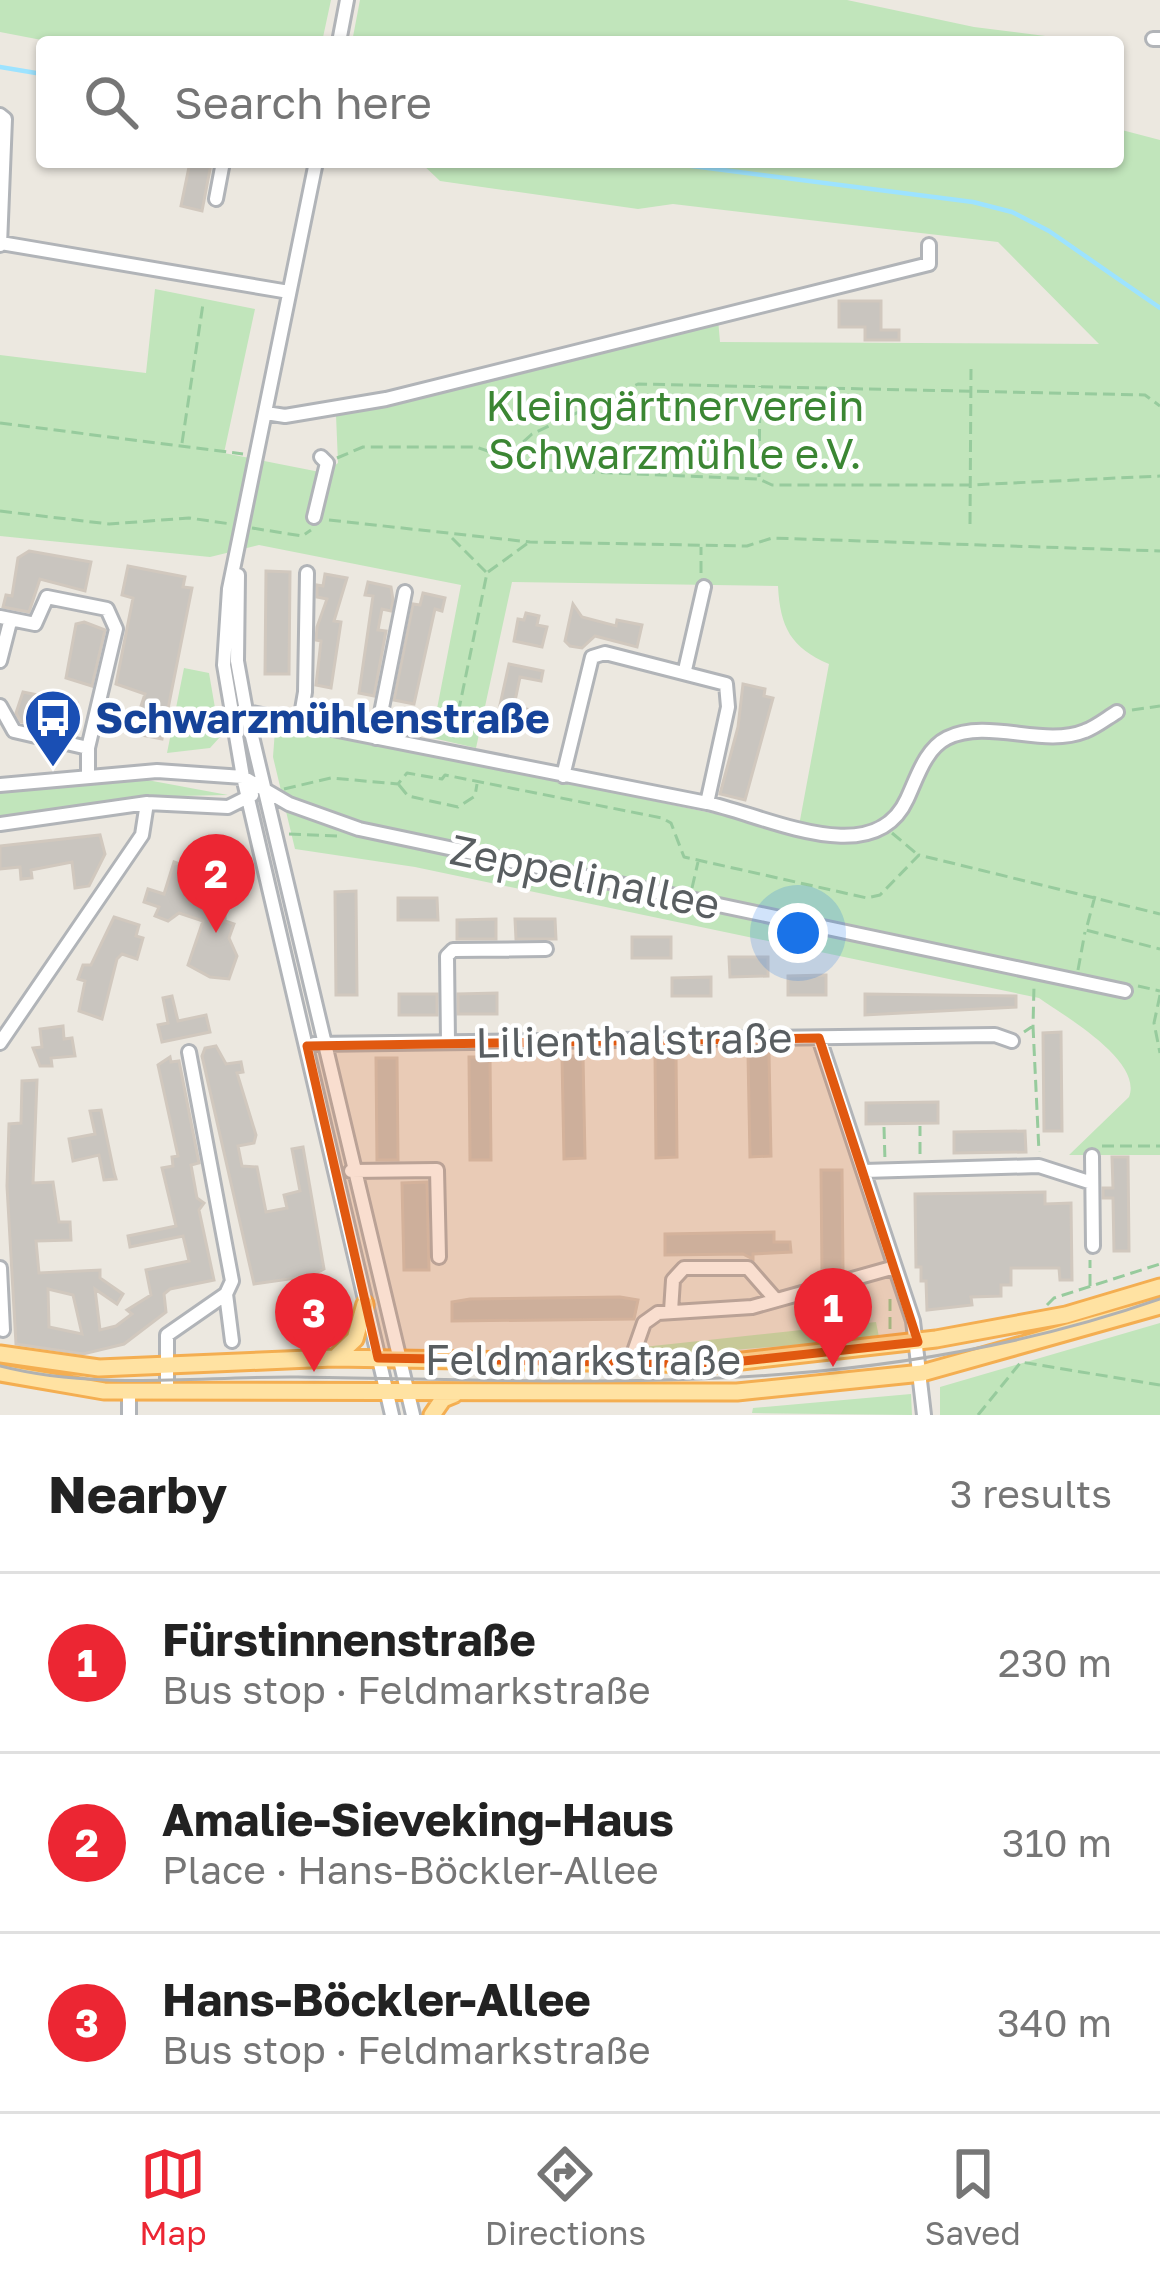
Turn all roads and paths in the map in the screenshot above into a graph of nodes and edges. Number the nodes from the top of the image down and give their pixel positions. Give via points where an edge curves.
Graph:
1 (347, 0) edge
2 (340, 36) edge
3 (0, 115) edge
4 (222, 168) edge
5 (315, 168) edge
6 (216, 199) dead end
7 (0, 244) edge
8 (929, 245) dead end
9 (290, 292) junction
10 (203, 304) dead end
11 (971, 369) dead end
12 (760, 386) junction
13 (971, 392) junction
14 (1160, 406) edge
15 (266, 413) junction
16 (0, 423) edge
17 (182, 445) junction
18 (509, 455) junction
19 (257, 456) junction
20 (324, 460) joint
21 (1160, 476) edge
22 (759, 479) junction
23 (970, 485) junction
24 (0, 512) edge
25 (314, 518) junction
26 (970, 524) dead end
27 (242, 526) junction
28 (450, 537) junction
29 (530, 542) junction
30 (701, 545) junction
31 (1160, 551) edge
32 (237, 562) junction
33 (307, 573) dead end
34 (487, 573) junction
35 (704, 587) joint
36 (405, 592) dead end
37 (5, 620) edge
38 (0, 661) edge
39 (685, 670) junction
40 (0, 706) edge
41 (1160, 706) edge
42 (229, 711) junction
43 (246, 711) junction
44 (1117, 712) joint
45 (300, 722) junction
46 (376, 737) junction
47 (88, 748) junction
48 (450, 753) junction
49 (88, 774) junction
50 (563, 776) junction
51 (243, 777) junction
52 (478, 782) junction
53 (398, 784) junction
54 (0, 785) edge
55 (267, 792) junction
56 (248, 799) junction
57 (147, 803) junction
58 (707, 803) junction
59 (0, 824) edge
60 (359, 829) junction
61 (887, 829) junction
62 (275, 836) junction
63 (919, 855) junction
64 (698, 860) junction
65 (1096, 894) junction
66 (689, 899) junction
67 (1160, 914) edge
68 (1086, 930) junction
69 (546, 949) dead end
70 (1160, 949) edge
71 (1034, 973) junction
72 (1076, 982) junction
73 (1125, 991) joint
74 (1160, 993) edge
75 (1033, 1026) junction
76 (819, 1038) junction
77 (1012, 1041) joint
78 (448, 1042) junction
79 (0, 1043) edge
80 (314, 1044) junction
81 (189, 1052) dead end
82 (1160, 1053) edge
83 (884, 1126) dead end
84 (920, 1126) dead end
85 (1160, 1146) edge
86 (1092, 1156) joint
87 (1039, 1166) junction
88 (885, 1168) junction
89 (920, 1168) junction
90 (352, 1171) junction
91 (864, 1171) junction
92 (1092, 1183) junction
93 (1093, 1246) joint
94 (439, 1257) dead end
95 (1160, 1264) edge
96 (895, 1267) junction
97 (0, 1268) edge
98 (1160, 1287) edge
99 (1090, 1288) junction
100 (226, 1294) junction
101 (776, 1300) junction
102 (365, 1304) junction
103 (1046, 1306) dead end
104 (1160, 1306) edge
105 (671, 1311) junction
106 (3, 1330) edge
107 (889, 1336) dead end
108 (232, 1341) dead end
109 (917, 1342) junction
110 (0, 1354) edge
111 (333, 1358) junction
112 (378, 1358) junction
113 (399, 1360) junction
114 (630, 1363) junction
115 (169, 1366) junction
116 (0, 1373) edge
117 (922, 1373) junction
118 (1160, 1385) edge
119 (129, 1391) junction
120 (406, 1391) junction
121 (167, 1392) junction
122 (462, 1392) junction
123 (385, 1393) junction
124 (129, 1415) edge
125 (392, 1415) edge
126 (413, 1415) edge
127 (432, 1415) edge
128 (924, 1415) edge
129 (978, 1415) edge

1 - 2 street
3 - 7 street
4 - 6 street
5 - 9 street
7 - 9 street
8 - 15 street via 928,263 386,399
9 - 15 street
10 - 17 path
11 - 13 path
12 - 13 path
12 - 18 path via 638,384 532,434
12 - 22 path
13 - 14 path via 1145,395
13 - 23 path
15 - 19 street
16 - 17 path
17 - 19 path
18 - 20 path via 363,447
18 - 22 path via 544,470
19 - 27 street
20 - 25 street
21 - 23 path
22 - 23 path
23 - 26 path
24 - 27 path
25 - 27 path via 302,536
25 - 28 path
27 - 32 street
28 - 29 path
28 - 34 path
29 - 30 path
29 - 34 path
30 - 31 path via 772,538
30 - 35 path
32 - 42 street via 225,616
32 - 43 street
33 - 45 street
34 - 48 path
35 - 39 street
36 - 46 street
37 - 38 street
37 - 47 street via 35,624 47,597 112,616 116,629
39 - 50 street via 592,657
39 - 58 street via 719,678 730,693
40 - 47 street via 14,730
41 - 44 path
42 - 43 street
42 - 51 street
43 - 45 street
43 - 55 street
44 - 61 street via 1071,734 946,738
45 - 46 street
46 - 48 street
47 - 49 street
48 - 50 street
49 - 51 street, Zeppelinallee
49 - 54 street, Zeppelinallee
50 - 58 street
51 - 55 street, Zeppelinallee
51 - 56 street
52 - 53 path via 406,773
52 - 53 path via 475,796 458,807 408,796
52 - 64 path via 662,818 684,857
53 - 55 path via 308,779
55 - 56 street
55 - 60 street, Zeppelinallee
55 - 62 street
56 - 57 street via 228,807
56 - 80 street
57 - 59 street
57 - 79 street via 142,835
58 - 61 street via 849,837
60 - 62 path via 349,836
60 - 66 street, Zeppelinallee
61 - 63 path
62 - 80 street
63 - 64 path via 874,898
63 - 65 path
64 - 66 path
65 - 67 path
65 - 68 path
66 - 71 street, Zeppelinallee
68 - 70 path
68 - 72 path
69 - 78 street, Lilienthalstraße via 453,950
71 - 72 street, Zeppelinallee
71 - 75 path
72 - 73 street, Zeppelinallee
73 - 74 path
74 - 82 path
75 - 77 path
75 - 87 path
76 - 77 street, Lilienthalstraße
76 - 78 street, Lilienthalstraße
76 - 91 street, Lilienthalstraße
78 - 80 street, Lilienthalstraße
80 - 90 street
80 - 102 street
81 - 100 street via 232,1267
83 - 88 path
84 - 89 path
85 - 86 path via 1101,1146
86 - 92 street
87 - 89 street
87 - 92 street
88 - 89 street
88 - 91 street
90 - 94 street via 437,1170
90 - 113 street
91 - 96 street, Lilienthalstraße
92 - 93 street
93 - 99 path
95 - 99 path
96 - 101 street
96 - 107 path
96 - 109 street, Lilienthalstraße
97 - 106 street
98 - 109 main road, Feldmarkstraße via 1066,1315
99 - 103 path
100 - 108 street
100 - 115 street via 167,1335
101 - 105 street
101 - 105 street via 748,1268 684,1268 673,1280
102 - 111 main road via 355,1339
102 - 112 street
104 - 117 main road, Feldmarkstraße
105 - 114 street via 644,1323
109 - 114 main road, Feldmarkstraße via 716,1364
109 - 117 street, Lilienthalstraße
110 - 115 main road, Feldmarkstraße via 100,1368
111 - 112 main road, Feldmarkstraße
111 - 115 main road, Feldmarkstraße
112 - 113 main road, Feldmarkstraße
112 - 123 street
113 - 114 main road, Feldmarkstraße
113 - 120 street
115 - 121 street
116 - 119 main road, Feldmarkstraße
117 - 122 main road, Feldmarkstraße via 714,1394
117 - 128 street, Lilienthalstraße
118 - 129 path via 1021,1362
119 - 121 main road, Feldmarkstraße
119 - 124 street
120 - 122 main road, Feldmarkstraße
120 - 123 main road, Feldmarkstraße
120 - 126 street
121 - 123 main road, Feldmarkstraße
122 - 127 main road via 443,1399
123 - 125 street

